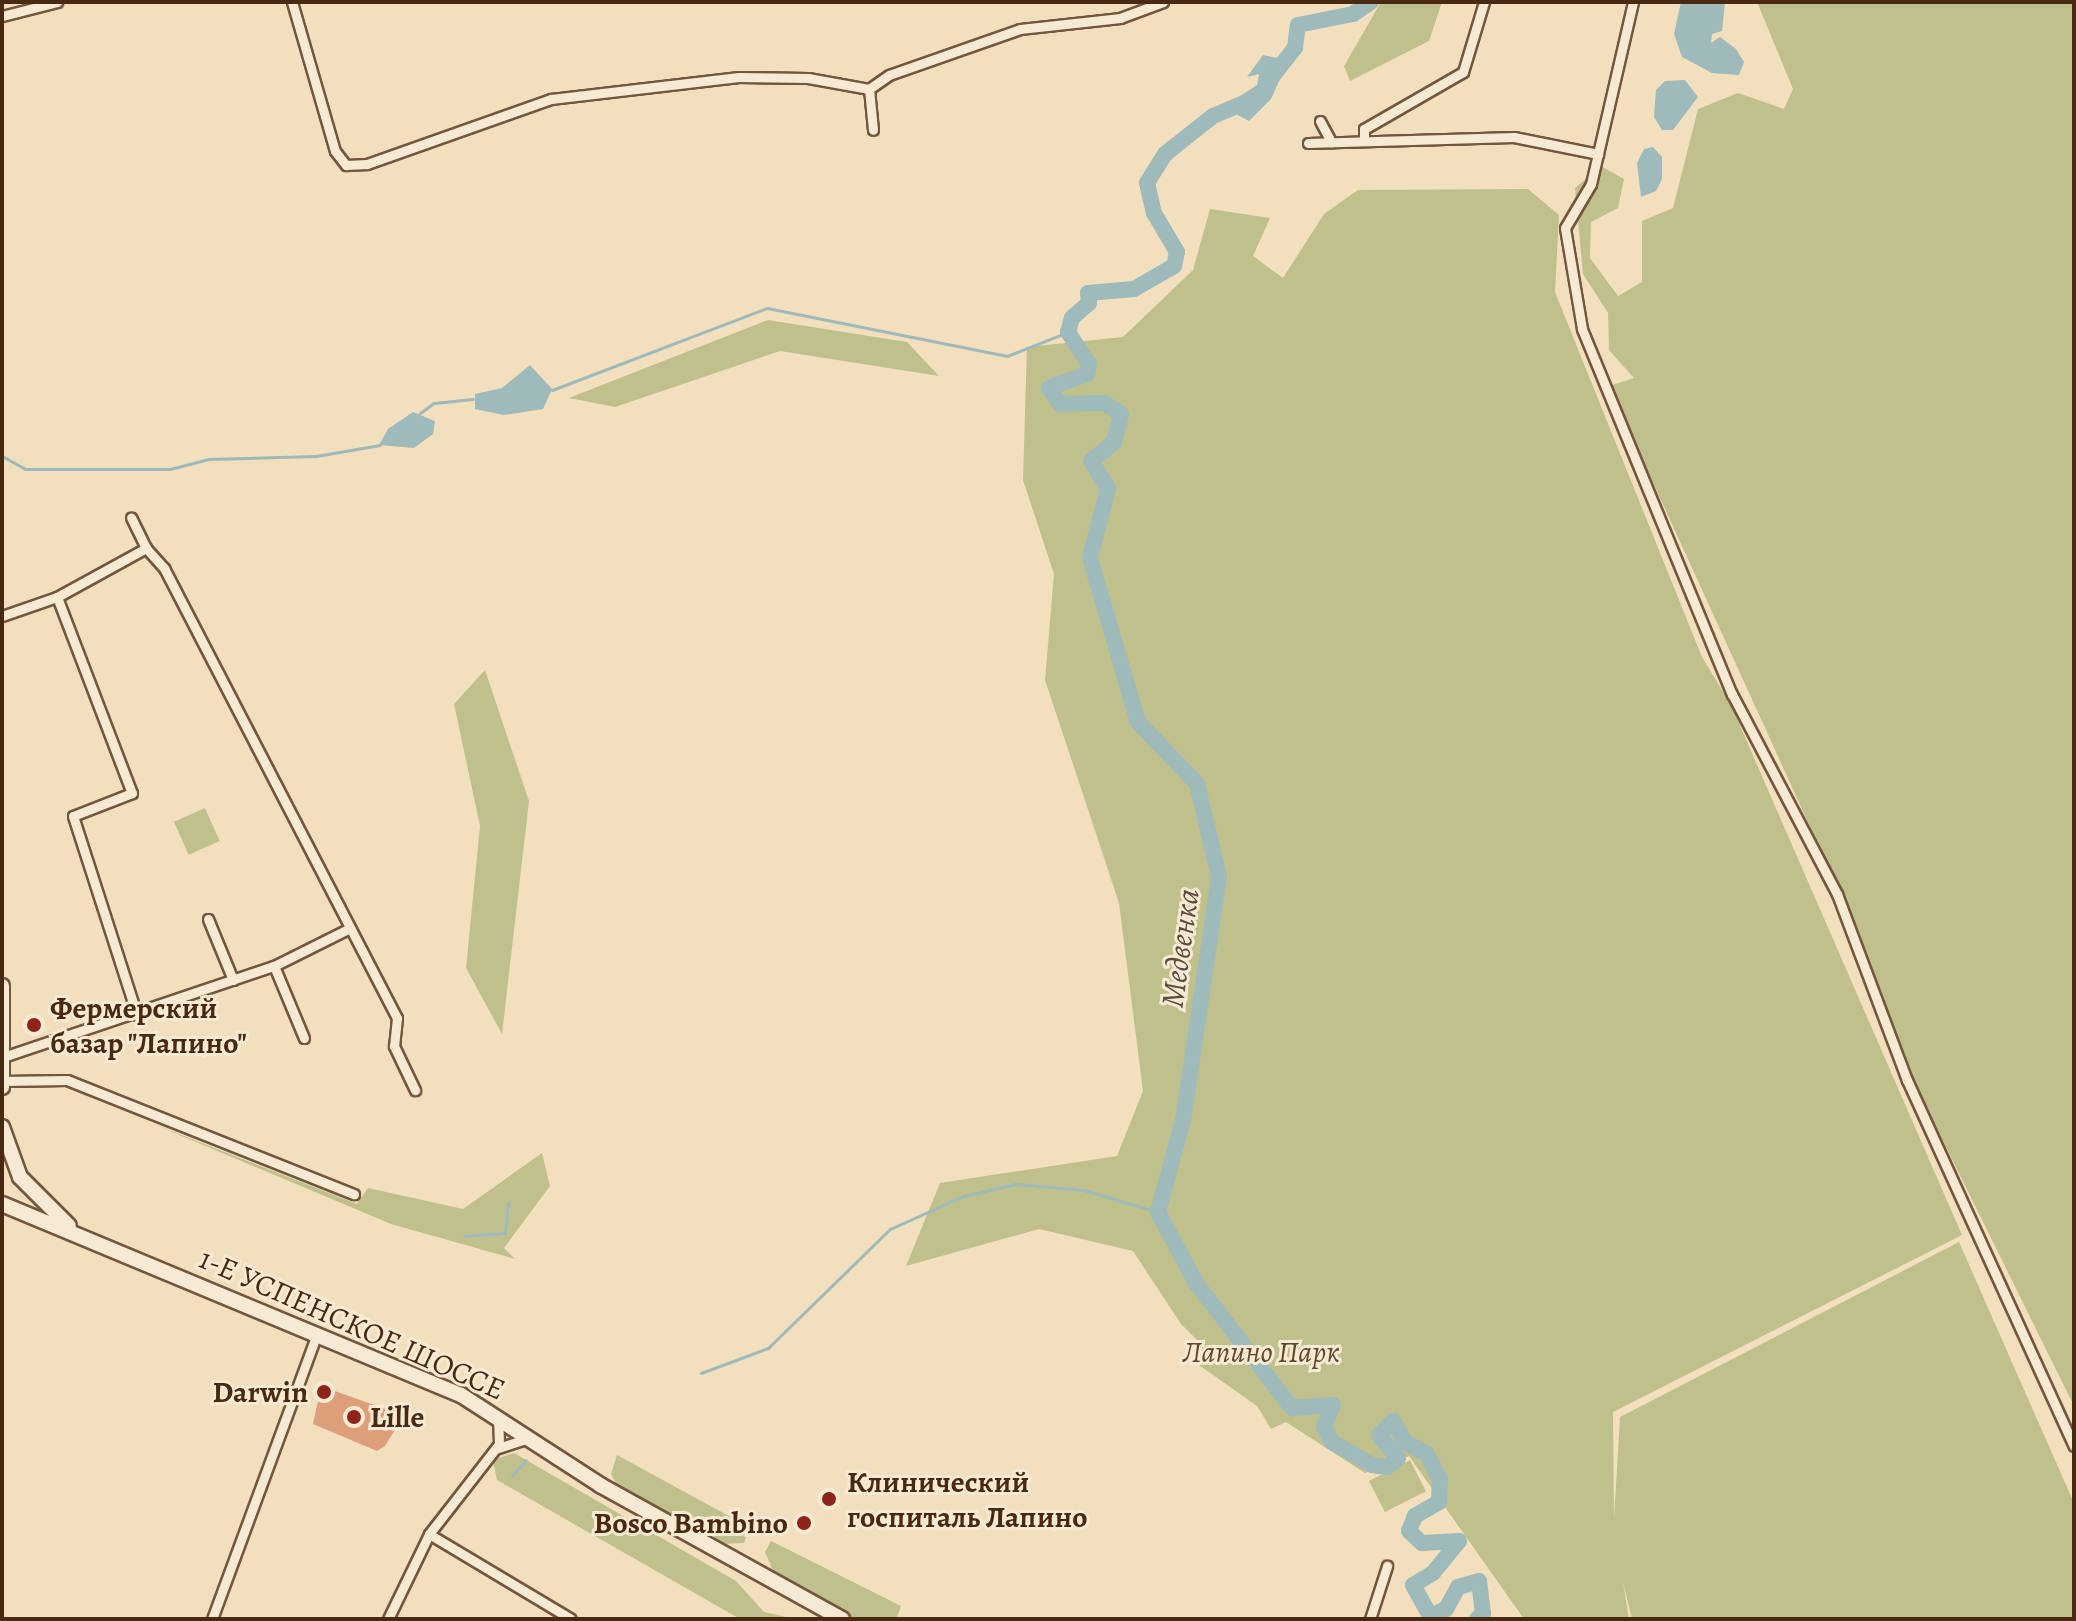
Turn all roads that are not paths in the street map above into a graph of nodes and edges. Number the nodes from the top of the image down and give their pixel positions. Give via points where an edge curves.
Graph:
1 (57, 2) edge
2 (292, 2) edge
3 (1163, 2) edge
4 (1484, 2) edge
5 (1633, 2) edge
6 (2, 16) edge
7 (869, 89) junction
8 (1320, 121) dead end
9 (873, 130) dead end
10 (1364, 141) junction
11 (1331, 142) junction
12 (1308, 143) dead end
13 (1598, 154) junction
14 (131, 517) dead end
15 (146, 548) junction
16 (57, 597) junction
17 (2, 616) edge
18 (208, 919) dead end
19 (346, 930) junction
20 (274, 966) junction
21 (233, 980) junction
22 (2, 986) edge
23 (137, 1015) junction
24 (304, 1038) dead end
25 (3, 1057) edge
26 (2, 1084) edge
27 (415, 1090) dead end
28 (2, 1127) edge
29 (2, 1167) edge
30 (19, 1176) junction
31 (354, 1194) dead end
32 (2, 1203) edge
33 (82, 1234) junction
34 (317, 1334) junction
35 (497, 1415) junction
36 (528, 1438) junction
37 (2074, 1446) edge
38 (495, 1450) junction
39 (429, 1534) junction
40 (1387, 1566) dead end
41 (212, 1619) edge
42 (388, 1619) edge
43 (571, 1619) edge
44 (842, 1619) edge
45 (1370, 1619) edge

1 - 6 street
2 - 7 street via 335,151 346,165 367,164 564,97 616,96 739,77 808,78
3 - 7 street via 1120,18 1020,29 889,75
4 - 10 street via 1463,72 1364,129
5 - 13 street
7 - 9 street
8 - 11 street
10 - 11 street
10 - 13 street via 1514,137
11 - 12 street
13 - 37 street via 1591,184 1565,228 1565,243 1577,314 1605,396 1732,694 1837,894 1907,1080
14 - 15 street
15 - 16 street
15 - 19 street via 164,568
16 - 17 street
16 - 23 street via 132,793 73,816
18 - 21 street
19 - 20 street
19 - 27 street via 397,1018 394,1046
20 - 21 street
20 - 24 street
21 - 23 street
22 - 25 main road
23 - 25 street
25 - 26 main road
26 - 31 street via 67,1080
28 - 30 main road, 1-Е УСПЕНСКОЕ ШОССЕ
29 - 30 main road, 1-Е УСПЕНСКОЕ ШОССЕ
30 - 32 main road, 1-Е УСПЕНСКОЕ ШОССЕ via 19,1194
30 - 33 main road, 1-Е УСПЕНСКОЕ ШОССЕ
32 - 33 main road, 1-Е УСПЕНСКОЕ ШОССЕ
33 - 34 main road, 1-Е УСПЕНСКОЕ ШОССЕ
34 - 35 main road, 1-Е УСПЕНСКОЕ ШОССЕ
34 - 41 street
35 - 36 main road, 1-Е УСПЕНСКОЕ ШОССЕ
35 - 38 street via 502,1436
36 - 38 street
36 - 44 main road, 1-Е УСПЕНСКОЕ ШОССЕ via 600,1485
38 - 39 street
39 - 42 street
39 - 43 street
40 - 45 street

